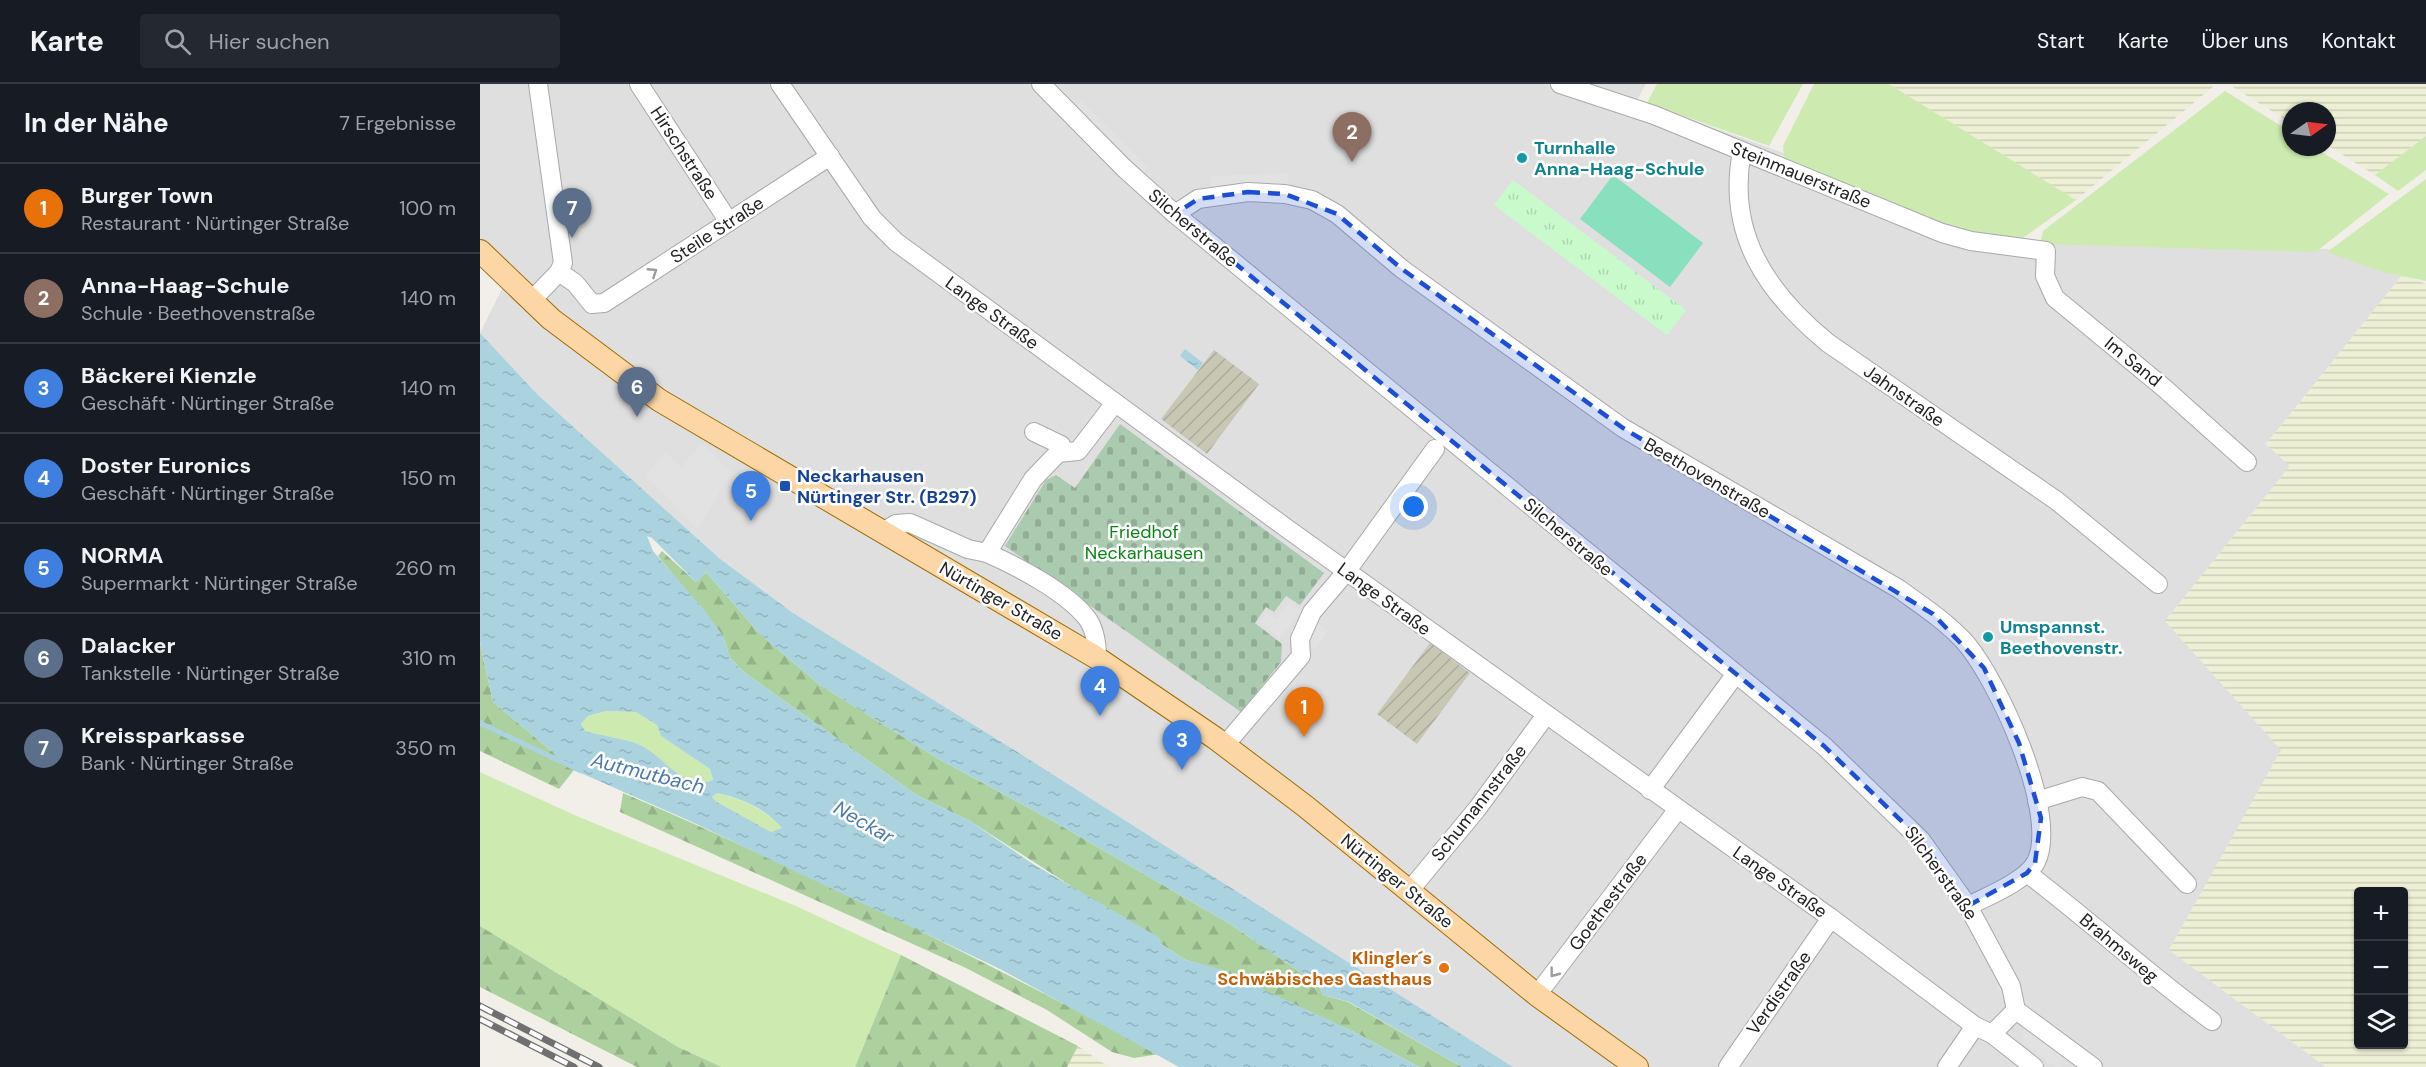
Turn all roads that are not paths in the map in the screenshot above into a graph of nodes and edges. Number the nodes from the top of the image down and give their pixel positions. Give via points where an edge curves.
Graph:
1 (538, 84) edge
2 (639, 84) edge
3 (780, 84) edge
4 (1041, 84) edge
5 (1560, 84) edge
6 (1742, 151) junction
7 (830, 156) junction
8 (1175, 214) junction
9 (729, 222) junction
10 (480, 251) edge
11 (2046, 251) joint
12 (559, 272) junction
13 (531, 301) junction
14 (1114, 404) junction
15 (1034, 432) dead end
16 (1435, 449) dead end
17 (1062, 451) junction
18 (2247, 462) dead end
19 (882, 532) junction
20 (987, 553) junction
21 (1346, 572) junction
22 (2158, 584) dead end
23 (1097, 658) junction
24 (1735, 675) junction
25 (1546, 715) junction
26 (1225, 745) junction
27 (1650, 789) junction
28 (2037, 801) junction
29 (1678, 809) junction
30 (2027, 873) junction
31 (2187, 884) dead end
32 (1410, 890) junction
33 (1968, 906) junction
34 (1831, 918) junction
35 (1537, 995) junction
36 (2016, 1010) junction
37 (2212, 1021) dead end
38 (1975, 1026) junction
39 (1992, 1034) junction
40 (1637, 1067) edge
41 (1728, 1067) edge
42 (1947, 1067) edge
43 (2034, 1067) edge
44 (2093, 1067) edge

1 - 12 street via 563,254
2 - 9 street, Hirschstraße
3 - 7 street, Lange Straße
4 - 8 street, Silcherstraße
5 - 6 street, Steinmauerstraße via 1654,115
6 - 11 street, Steinmauerstraße via 1942,233
6 - 22 street, Jahnstraße via 1738,198 1748,240 1768,283 1798,319 2057,501
7 - 9 street, Steile Straße
7 - 14 street, Lange Straße via 872,218 896,242
8 - 24 street, Silcherstraße
8 - 28 street, Beethovenstraße via 1198,200 1248,192 1312,200 1337,214 1402,269 1623,428 1899,589 1963,640 1984,668 2019,743
12 -> 9 street, Steile Straße via 575,283 592,304 604,303
10 - 13 main road, Nürtinger Straße
11 - 18 street, Im Sand via 2045,276 2055,298
12 - 13 street
13 - 19 main road, Nürtinger Straße via 659,400
14 - 17 street via 1078,451
14 - 21 street, Lange Straße
15 - 17 street via 1061,445
16 - 21 street
17 - 20 street via 1033,479
19 - 20 street via 896,524 910,523 968,549
19 - 23 main road, Nürtinger Straße
20 - 23 street via 1071,602 1087,618 1096,641
21 - 25 street, Lange Straße
21 - 26 street via 1312,612 1299,648 1301,656
23 - 26 main road, Nürtinger Straße
24 - 27 street
24 - 33 street, Silcherstraße via 1824,746 1891,809 1921,840
25 - 27 street, Lange Straße
25 - 32 street, Schumannstraße via 1478,809
26 - 32 main road, Nürtinger Straße
27 - 29 street, Lange Straße
28 - 30 street, Beethovenstraße via 2041,818 2039,850
28 - 31 street via 2082,788 2098,791
29 - 34 street, Lange Straße
29 -> 35 street, Goethestraße
30 - 33 street
30 - 37 street, Brahmsweg
32 - 35 main road, Nürtinger Straße
33 - 36 street, Silcherstraße via 2011,986
34 - 38 street, Lange Straße
34 - 41 street, Verdistraße
35 - 40 main road, Nürtinger Straße
36 - 39 street
36 - 44 street
38 - 39 street, Lange Straße
38 - 42 street
39 - 43 street, Lange Straße

